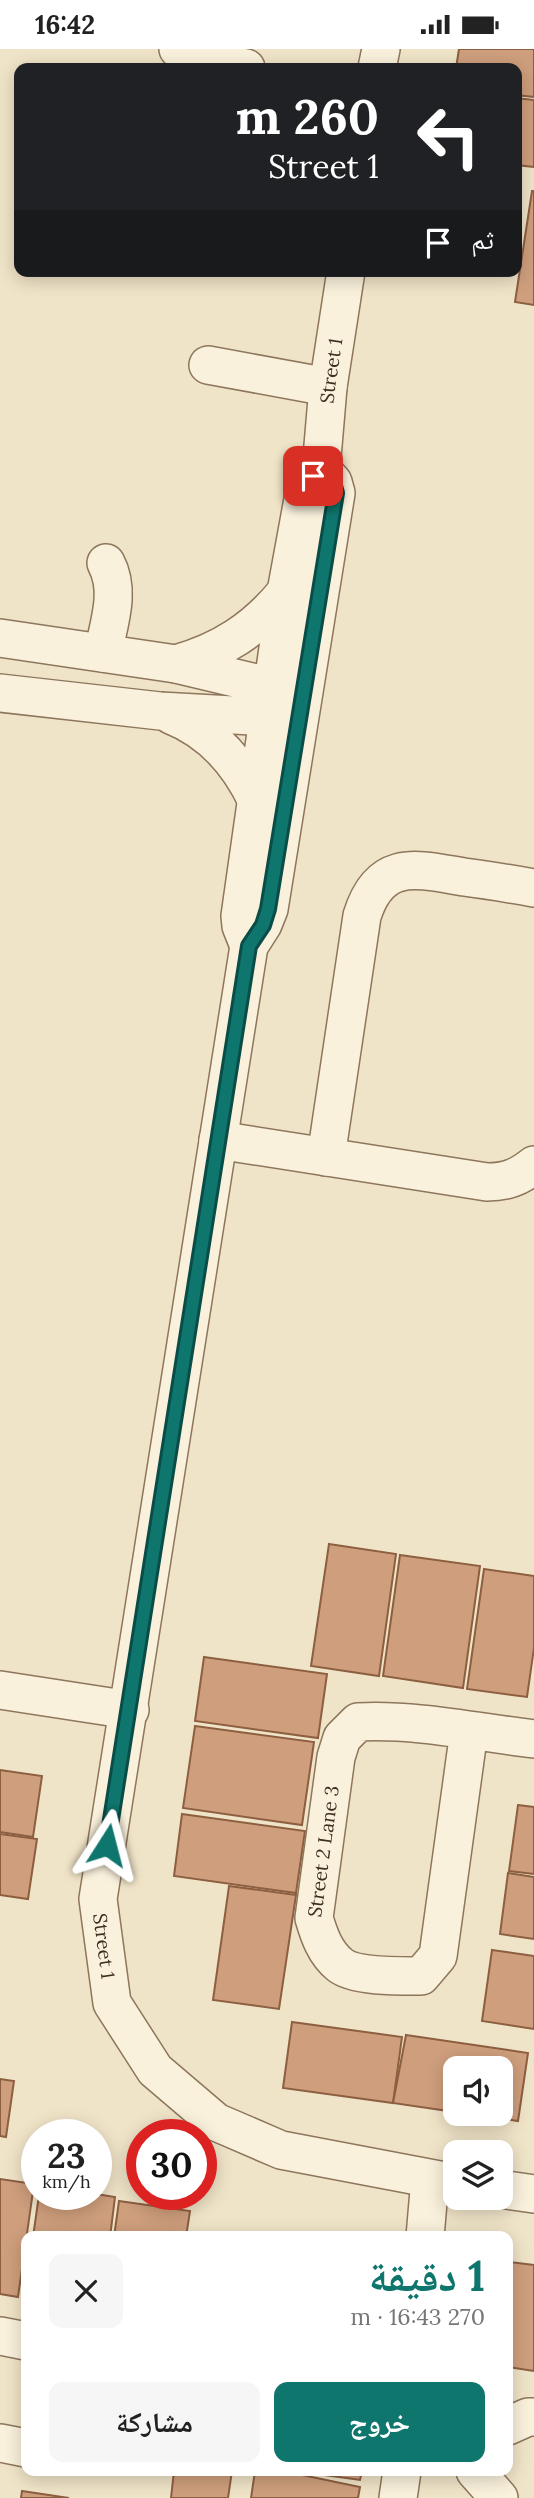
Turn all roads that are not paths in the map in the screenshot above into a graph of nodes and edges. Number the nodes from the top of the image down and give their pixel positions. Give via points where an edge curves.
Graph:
1 (186, 58) edge
2 (216, 63) edge
3 (345, 277) edge
4 (208, 365) dead end
5 (328, 387) junction
6 (321, 469) junction
7 (106, 563) dead end
8 (286, 592) junction
9 (0, 638) edge
10 (103, 653) junction
11 (176, 664) junction
12 (0, 693) edge
13 (280, 704) junction
14 (160, 711) junction
15 (257, 801) junction
16 (534, 888) edge
17 (249, 946) junction
18 (218, 1140) junction
19 (326, 1157) junction
20 (534, 1165) edge
21 (0, 1689) edge
22 (130, 1710) junction
23 (470, 1731) junction
24 (534, 1739) edge
25 (442, 2181) edge
26 (513, 2191) edge
27 (534, 2194) edge
28 (427, 2231) edge
29 (0, 2336) edge
30 (21, 2340) edge
31 (534, 2417) edge
32 (513, 2424) edge
33 (0, 2443) edge
34 (21, 2447) edge
35 (401, 2476) edge
36 (479, 2476) edge
37 (398, 2498) edge
38 (499, 2498) edge

1 - 2 street
3 - 5 street, Street 1
4 - 5 street
5 - 6 street, Street 1
6 - 8 street, Street 1 via 304,493
6 - 13 street, Street 1 via 336,493
7 - 10 street via 114,588
8 - 11 street via 249,631 202,657
8 - 13 street, Street 1
9 - 10 street
10 - 11 street
11 - 13 street
12 - 14 street
13 - 14 street
13 - 15 street, Street 1
13 - 17 street, Street 1 via 268,909
14 - 15 street via 219,745
15 - 17 street, Street 1 via 240,916
16 - 19 street via 414,869 386,878 375,888 362,916
17 - 18 street, Street 1
18 - 19 street
18 - 22 street, Street 1
19 - 20 street via 487,1182 504,1182
21 - 22 street
22 - 25 street, Street 1 via 99,1899 112,2003 155,2070 216,2122 281,2150
23 - 23 street, Street 2 Lane 3 via 358,1722 342,1738 335,1757 314,1918 321,1943 341,1967 379,1975 421,1976 438,1956
23 - 24 street, Street 2 Lane 3
25 - 28 street
26 - 27 street
29 - 30 street
31 - 32 street
33 - 34 street
35 - 37 street
36 - 38 street

